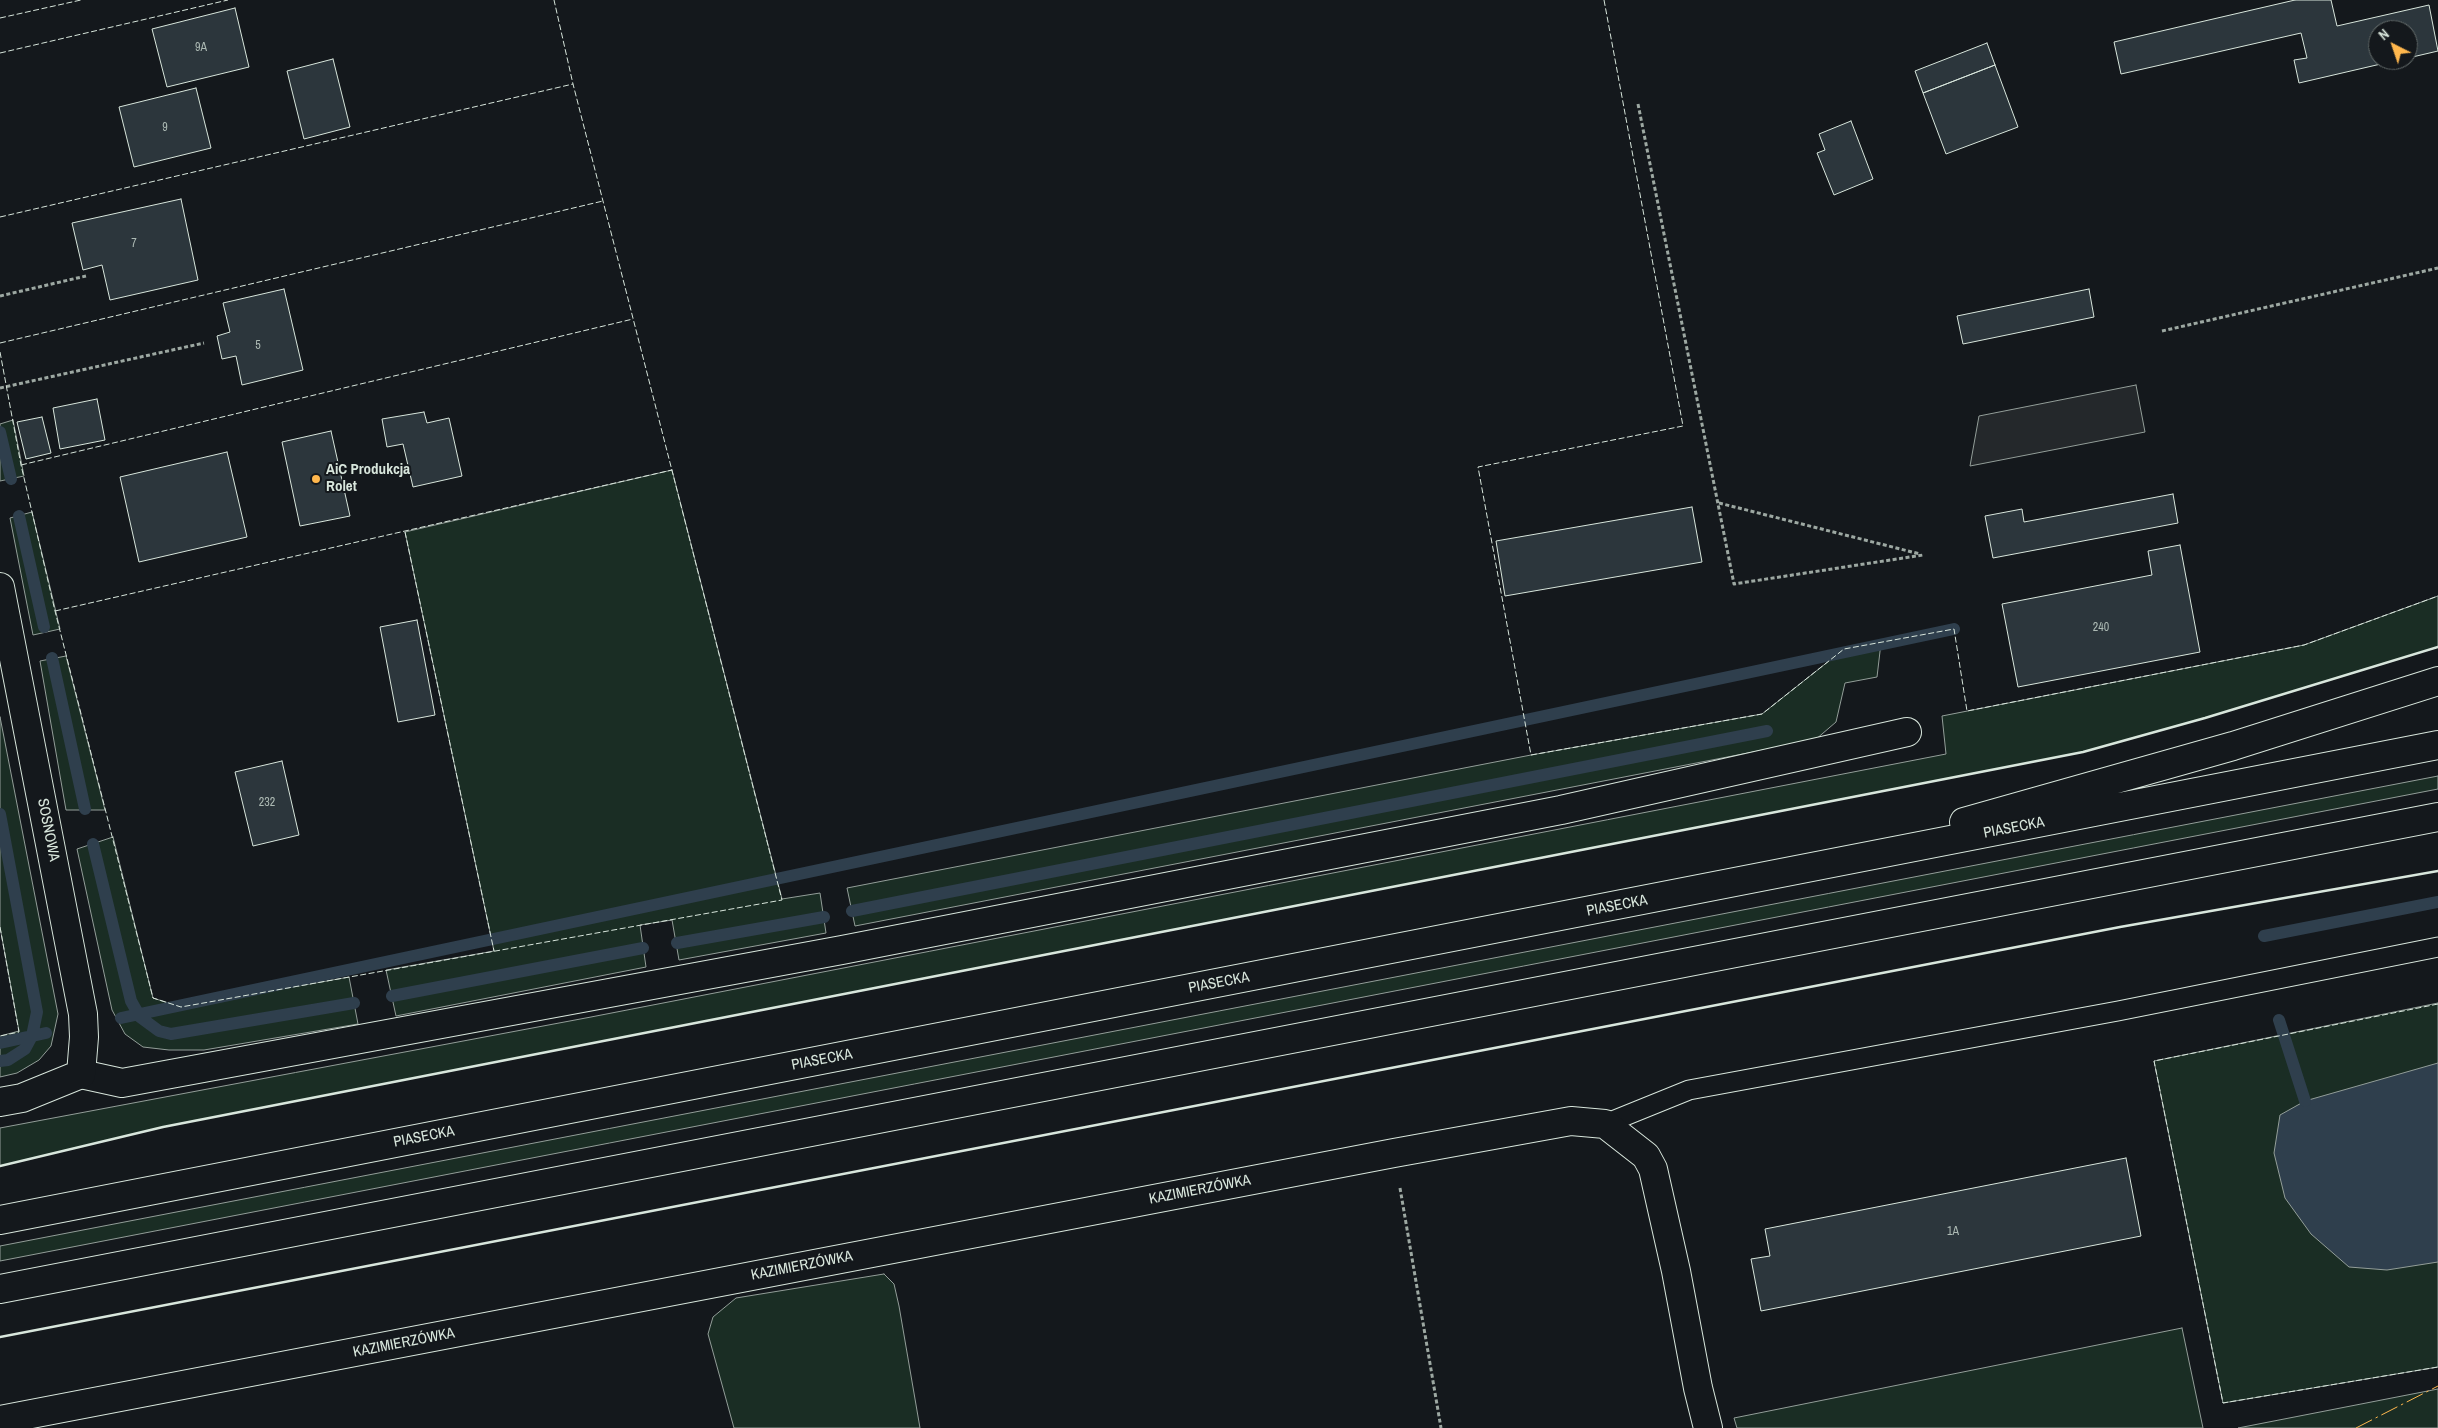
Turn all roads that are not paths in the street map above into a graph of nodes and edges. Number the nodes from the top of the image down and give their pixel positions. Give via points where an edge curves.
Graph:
1 (0, 587) edge
2 (2438, 681) edge
3 (1907, 732) dead end
4 (2438, 745) edge
5 (2438, 817) edge
6 (1775, 875) junction
7 (2438, 947) edge
8 (81, 1074) junction
9 (0, 1102) edge
10 (1605, 1124) junction
11 (0, 1220) edge
12 (0, 1289) edge
13 (0, 1420) edge
14 (1708, 1428) edge

1 - 8 main road, SOSNOWA via 83,1014
2 - 6 main road via 2233,746
3 - 8 main road via 1561,810 842,950 122,1083
4 - 6 main road, PIASECKA
5 - 12 main road
6 - 11 main road, PIASECKA
7 - 10 lane via 2118,1011 1689,1090
8 - 9 main road via 22,1098
10 - 13 main road, KAZIMIERZÓWKA via 1571,1121 1394,1153
10 - 14 main road via 1646,1156 1652,1168

